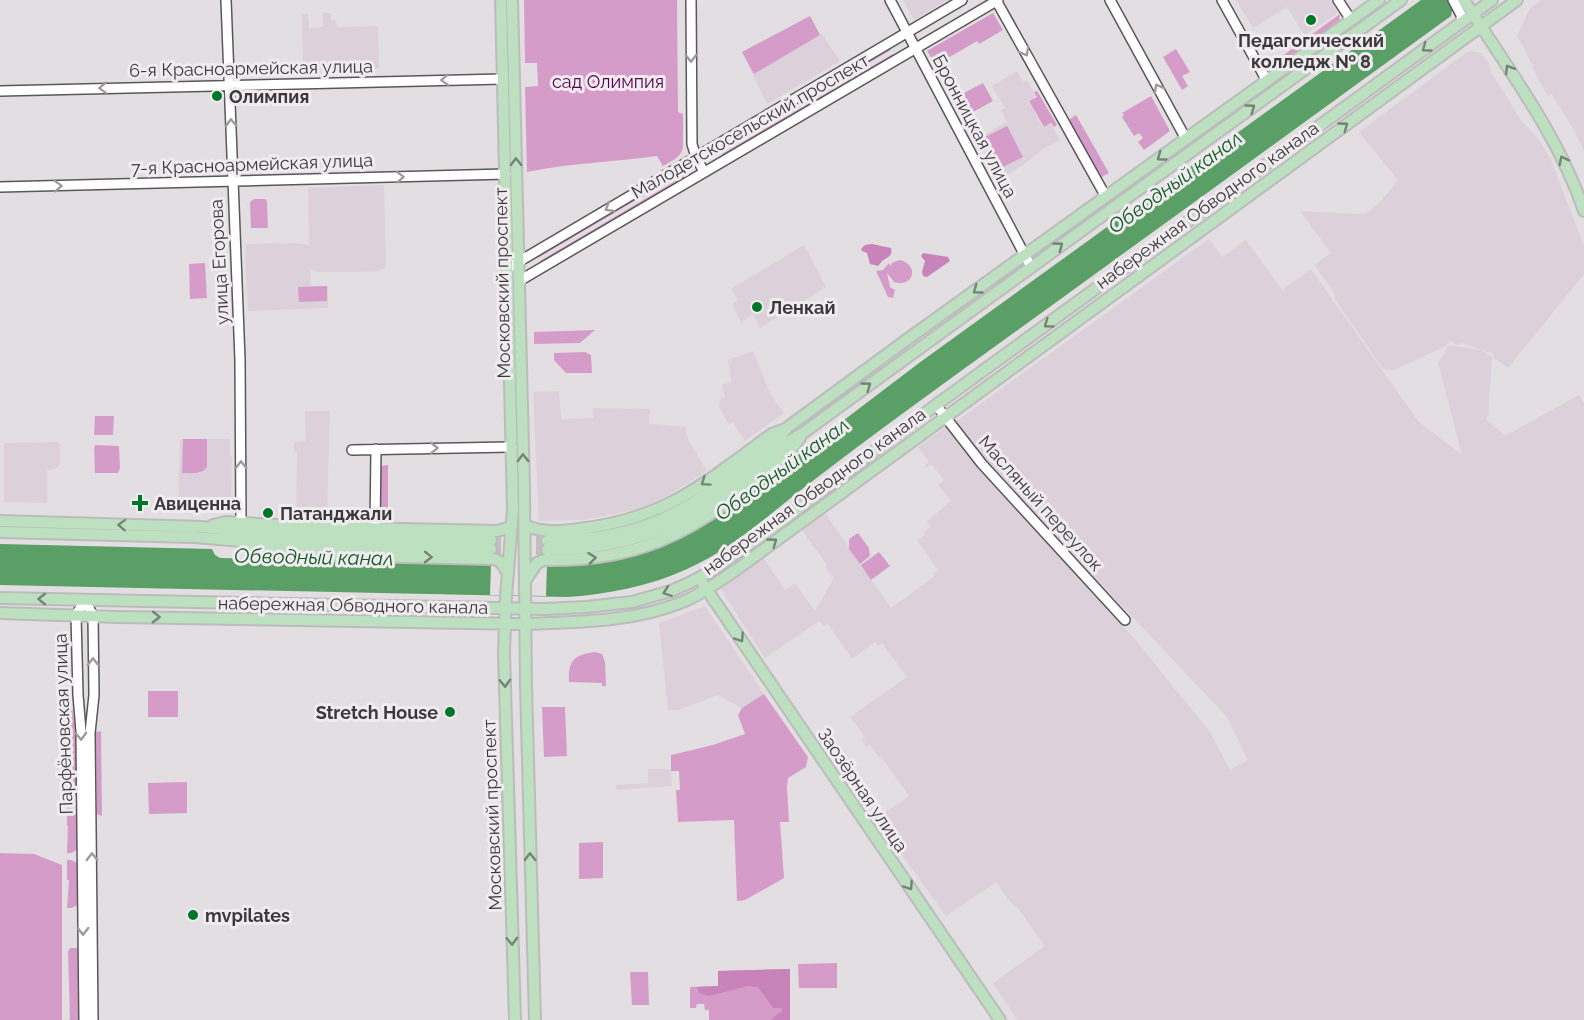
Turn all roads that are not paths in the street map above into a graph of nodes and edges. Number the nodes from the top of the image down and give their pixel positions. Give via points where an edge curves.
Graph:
1 (226, 0) edge
2 (501, 0) edge
3 (512, 0) edge
4 (691, 0) edge
5 (890, 0) edge
6 (962, 0) edge
7 (997, 0) edge
8 (1110, 0) edge
9 (1222, 0) edge
10 (1338, 0) edge
11 (1379, 0) edge
12 (1401, 0) edge
13 (1492, 0) edge
14 (1517, 0) edge
15 (1460, 2) edge
16 (1473, 14) junction
17 (1351, 20) junction
18 (1462, 22) junction
19 (1482, 27) junction
20 (907, 33) junction
21 (915, 49) junction
22 (503, 79) junction
23 (1267, 81) junction
24 (229, 85) junction
25 (0, 91) edge
26 (1186, 139) junction
27 (696, 157) junction
28 (704, 172) junction
29 (506, 174) junction
30 (232, 181) junction
31 (0, 187) edge
32 (1106, 197) junction
33 (1584, 211) edge
34 (1025, 255) junction
35 (518, 262) junction
36 (1031, 267) junction
37 (508, 268) junction
38 (519, 281) junction
39 (936, 405) junction
40 (945, 417) junction
41 (788, 427) junction
42 (803, 433) junction
43 (512, 447) junction
44 (376, 449) junction
45 (352, 450) dead end
46 (0, 521) edge
47 (240, 523) junction
48 (524, 525) junction
49 (202, 527) junction
50 (512, 527) junction
51 (375, 529) junction
52 (0, 531) edge
53 (224, 539) junction
54 (530, 565) junction
55 (507, 568) junction
56 (699, 578) junction
57 (707, 590) junction
58 (0, 598) edge
59 (85, 600) junction
60 (506, 608) junction
61 (526, 609) junction
62 (0, 613) edge
63 (76, 615) junction
64 (93, 616) junction
65 (1125, 620) dead end
66 (505, 624) junction
67 (525, 624) junction
68 (84, 1020) edge
69 (93, 1020) edge
70 (515, 1020) edge
71 (535, 1020) edge
72 (1000, 1020) edge

1 - 24 street, улица Егорова
2 - 22 main road, Московский проспект
35 -> 3 main road, Московский проспект
4 -> 27 street via 692,144
5 - 20 street, Бронницкая улица
6 - 20 street, Малодетскосельский проспект
7 - 21 street, Малодетскосельский проспект
7 -> 32 street
26 -> 8 street
9 - 23 street
10 - 17 street
11 - 17 main road
36 -> 12 main road
13 - 16 main road, набережная Обводного канала
14 - 19 main road, набережная Обводного канала
15 - 16 main road
15 - 18 street
16 - 18 main road, набережная Обводного канала
16 - 19 main road
17 - 23 main road
18 -> 39 main road, набережная Обводного канала
33 -> 19 main road via 1560,153
40 -> 19 main road, набережная Обводного канала
20 - 21 street, Бронницкая улица
20 - 27 street, Малодетскосельский проспект
21 - 28 street, Малодетскосельский проспект
21 - 34 street, Бронницкая улица
22 -> 24 street, 6-я Красноармейская улица
22 - 29 main road, Московский проспект
23 - 26 main road
24 -> 25 street, 6-я Красноармейская улица
30 -> 24 street, улица Егорова
26 -> 32 main road
27 - 28 street
27 -> 35 street, Малодетскосельский проспект
28 - 38 street, Малодетскосельский проспект
30 -> 29 street, 7-я Красноармейская улица
29 - 37 main road, Московский проспект
31 -> 30 street, 7-я Красноармейская улица
47 -> 30 street, улица Егорова via 240,360
32 - 34 main road
34 - 36 street, Бронницкая улица
34 -> 41 main road
35 - 37 street, Малодетскосельский проспект
35 - 38 main road, Московский проспект
42 -> 36 main road
37 - 43 main road, Московский проспект
48 -> 38 main road, Московский проспект
39 - 40 street, Масляный переулок
39 - 56 main road, набережная Обводного канала
57 -> 40 main road, набережная Обводного канала
40 - 65 street, Масляный переулок via 982,464
41 - 42 main road via 720,484 665,518 604,537 547,546 575,549 605,545 668,526 710,502
41 -> 48 main road via 772,434 687,494 648,513 574,530 540,531
54 -> 42 main road via 544,560 591,559 624,553 680,532 746,488 794,447
44 -> 43 street
43 - 50 main road, Московский проспект
44 - 45 street
44 - 51 street
49 -> 46 main road
47 - 49 main road
47 - 51 main road
48 - 54 main road, Московский проспект
49 - 53 main road via 314,537 491,545 297,545
50 - 51 main road via 497,531
50 - 55 main road, Московский проспект
52 - 53 main road
53 -> 55 main road via 272,552 494,559
54 - 61 main road, Московский проспект via 525,581
55 - 60 main road, Московский проспект
56 - 57 main road, Заозёрная улица
56 -> 61 main road, набережная Обводного канала via 632,602
57 - 67 main road, набережная Обводного канала via 674,605 631,616
57 -> 72 main road, Заозёрная улица
59 -> 58 main road, набережная Обводного канала
59 - 60 main road, набережная Обводного канала
59 - 63 street, Парфёновская улица
59 - 64 street, Парфёновская улица
60 - 61 main road, набережная Обводного канала
60 - 66 main road, Московский проспект
61 - 67 main road, Московский проспект
62 - 63 main road, набережная Обводного канала
63 - 64 main road, набережная Обводного канала
63 -> 68 street, Парфёновская улица
64 -> 66 main road, набережная Обводного канала
69 -> 64 street, Парфёновская улица
66 - 67 main road, набережная Обводного канала
66 -> 70 main road, Московский проспект
71 -> 67 main road, Московский проспект

